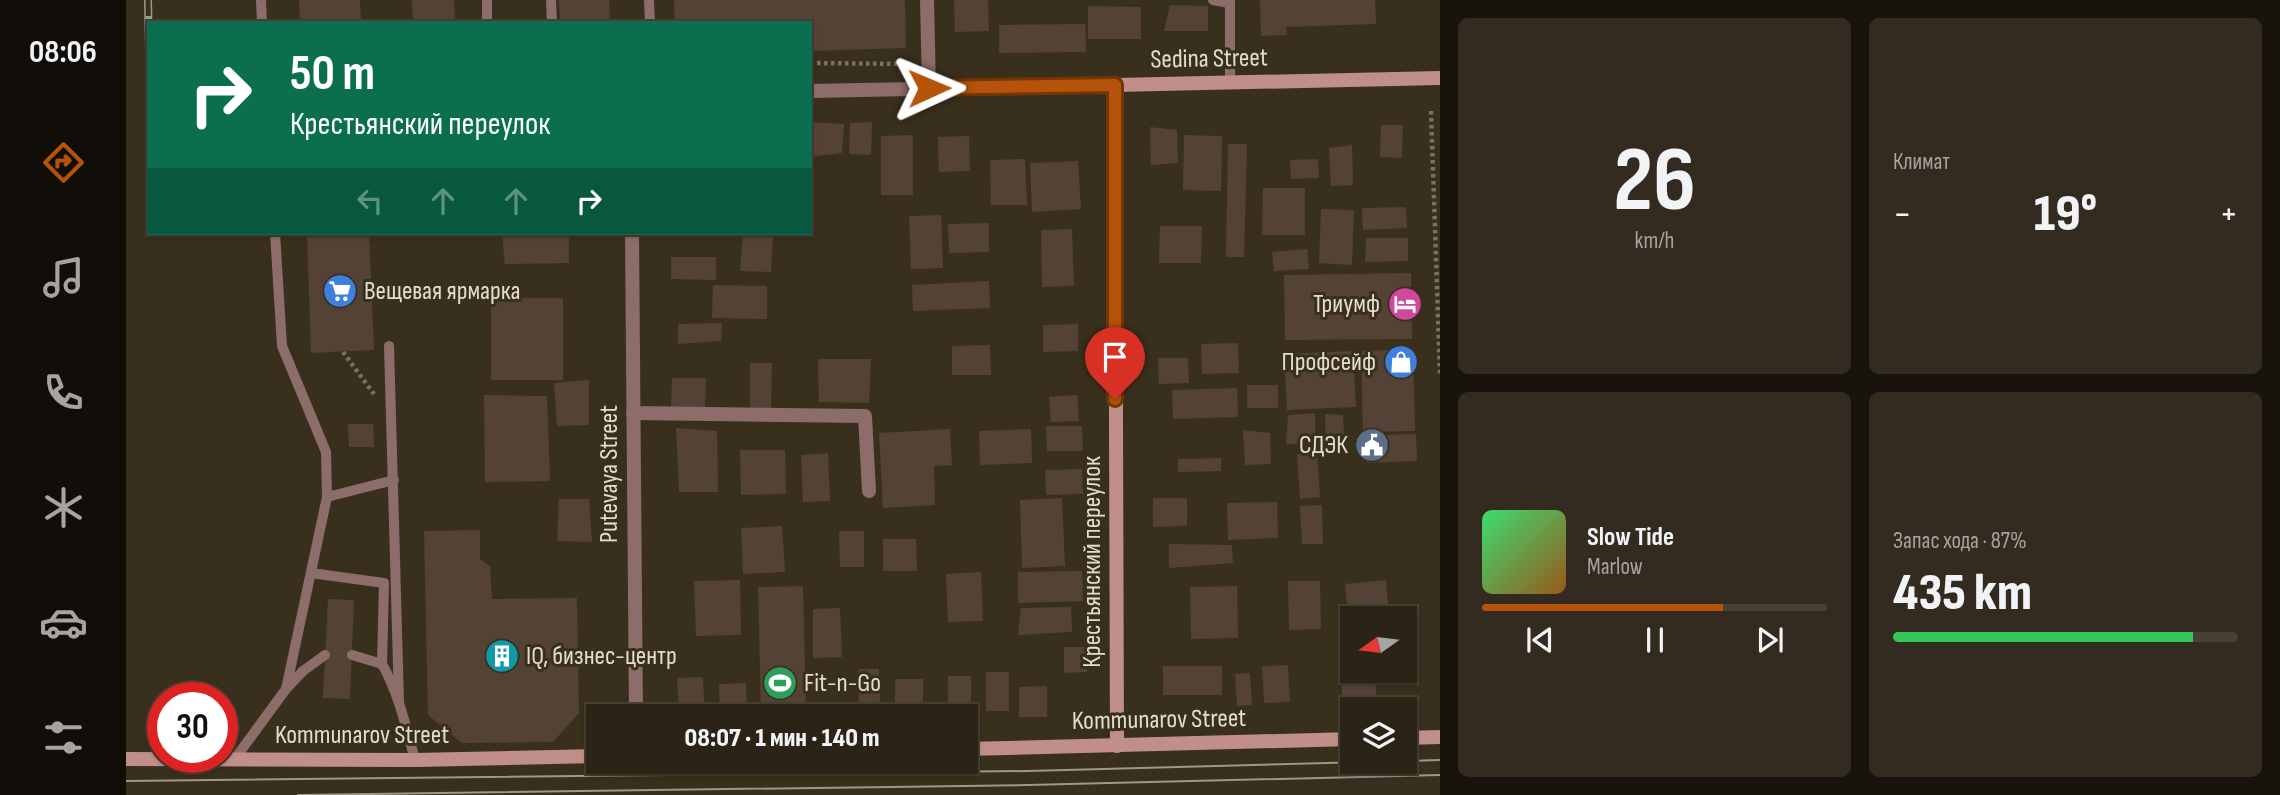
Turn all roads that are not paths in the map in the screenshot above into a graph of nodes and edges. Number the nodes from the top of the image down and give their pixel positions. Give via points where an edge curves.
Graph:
1 (261, 0) edge
2 (487, 0) edge
3 (551, 0) edge
4 (649, 0) edge
5 (927, 0) edge
6 (1213, 0) edge
7 (1229, 1) edge
8 (262, 21) edge
9 (487, 21) edge
10 (552, 21) edge
11 (650, 21) edge
12 (1440, 78) edge
13 (1230, 83) junction
14 (1115, 85) junction
15 (929, 88) junction
16 (812, 91) edge
17 (275, 235) edge
18 (632, 235) edge
19 (389, 346) dead end
20 (634, 413) junction
21 (394, 480) junction
22 (869, 491) dead end
23 (327, 497) junction
24 (311, 573) junction
25 (325, 655) dead end
26 (352, 656) dead end
27 (382, 664) junction
28 (286, 689) junction
29 (399, 701) junction
30 (636, 704) edge
31 (1440, 737) edge
32 (1417, 738) edge
33 (1340, 739) edge
34 (1117, 746) junction
35 (978, 749) edge
36 (238, 755) edge
37 (586, 756) edge
38 (126, 759) edge
39 (147, 759) edge
40 (238, 760) edge
41 (415, 760) junction

1 - 8 lane
2 - 9 lane
3 - 10 lane
4 - 11 lane
5 - 15 street
6 - 7 lane
7 - 13 lane
12 - 13 main road, Sedina Street
13 - 14 main road, Sedina Street
14 - 15 street, Sedina Street
14 - 34 main road, Крестьянский переулок
15 - 16 street, Sedina Street
17 - 23 lane via 282,346 326,452
18 - 20 street, Putevaya Street
19 - 21 lane
20 - 22 street via 865,416
20 - 30 street, Putevaya Street
21 - 23 lane
21 - 29 lane
23 - 24 lane
24 - 27 lane via 384,583
24 - 28 lane
25 - 28 lane
26 - 27 lane
27 - 29 lane
28 - 36 lane
29 - 41 lane
31 - 32 main road
33 - 34 main road, Kommunarov Street
34 - 35 main road, Kommunarov Street
37 - 41 main road, Kommunarov Street
38 - 39 main road, Kommunarov Street
40 - 41 main road, Kommunarov Street

